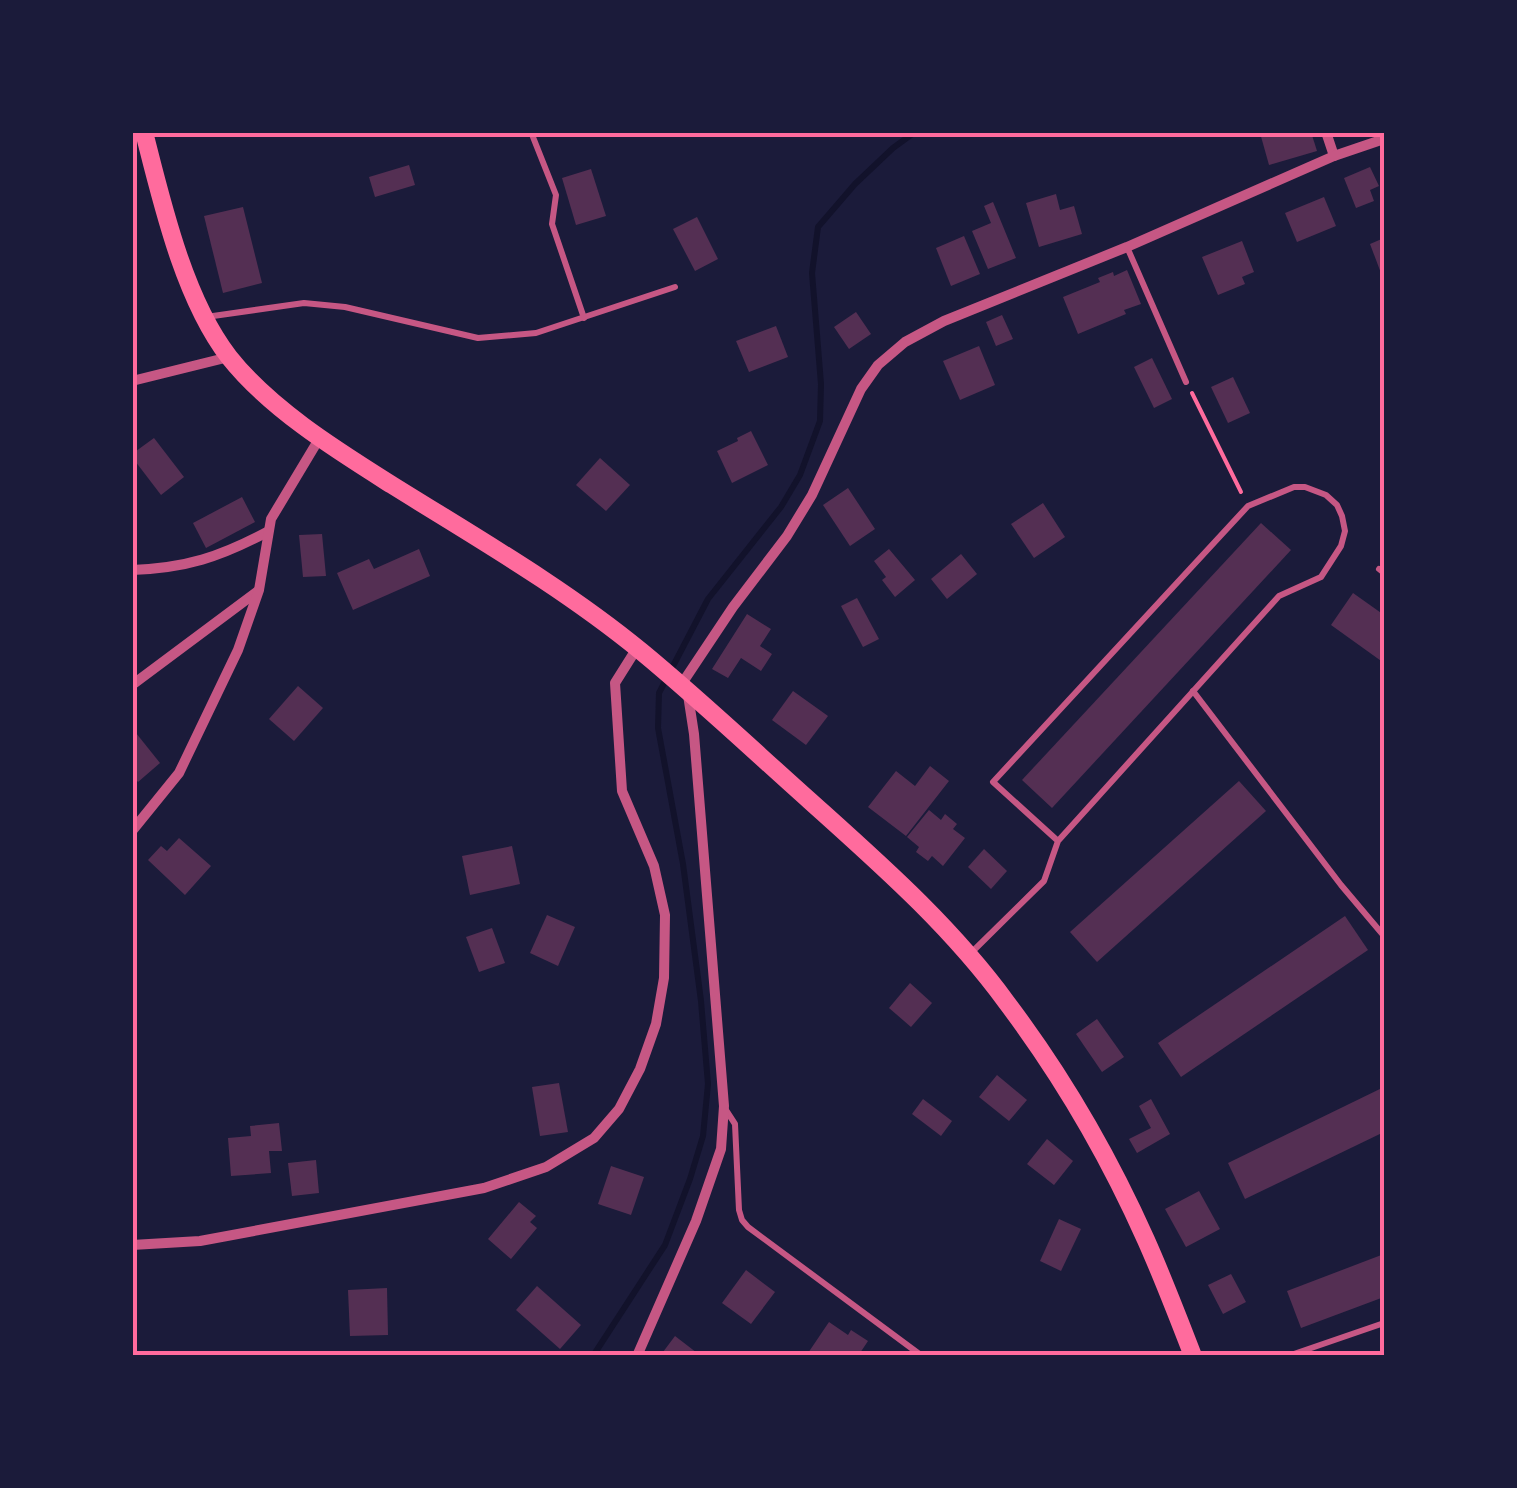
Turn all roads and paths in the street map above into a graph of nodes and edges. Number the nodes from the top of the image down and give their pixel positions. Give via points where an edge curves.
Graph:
1 (144, 132) edge
2 (531, 132) edge
3 (1326, 132) edge
4 (1384, 139) edge
5 (1334, 156) junction
6 (1127, 247) junction
7 (675, 287) dead end
8 (205, 317) junction
9 (584, 318) junction
10 (229, 357) junction
11 (132, 381) edge
12 (1186, 382) joint
13 (319, 439) junction
14 (1248, 506) junction
15 (267, 532) junction
16 (132, 570) edge
17 (259, 590) junction
18 (637, 648) junction
19 (132, 684) edge
20 (682, 685) junction
21 (1193, 692) junction
22 (132, 831) edge
23 (1058, 841) junction
24 (1384, 936) edge
25 (969, 955) junction
26 (724, 1106) junction
27 (132, 1245) edge
28 (1384, 1323) edge
29 (637, 1356) edge
30 (922, 1356) edge
31 (1194, 1356) edge
32 (1288, 1356) edge

1 - 8 main road via 169,225
2 - 9 lane via 556,195 552,224
3 - 5 street
4 - 5 street
5 - 6 street
6 - 12 lane
6 - 20 street via 944,321 878,364 787,536
7 - 9 lane
8 - 9 lane via 304,303 478,338 536,333
8 - 10 main road
10 - 11 street
10 - 13 main road
12 - 14 path
13 - 15 street
13 - 18 main road via 545,580
14 - 21 lane via 1294,487 1317,490 1342,516 1341,546 1321,577 1279,596
14 - 23 lane via 993,782
15 - 16 street via 230,552
15 - 17 street
17 - 19 street
17 - 22 street via 179,773
18 - 20 main road
18 - 27 street via 615,684 622,791 654,866 664,915 664,978 656,1024 619,1109 594,1138 546,1167 484,1188 200,1241
20 - 25 main road via 880,864
20 - 26 street via 695,754
21 - 23 lane
21 - 24 lane
23 - 25 lane via 1044,882
25 - 31 main road via 1082,1117 1147,1240
26 - 29 street via 721,1149 696,1221
26 - 30 lane via 736,1124 742,1220
28 - 32 lane

